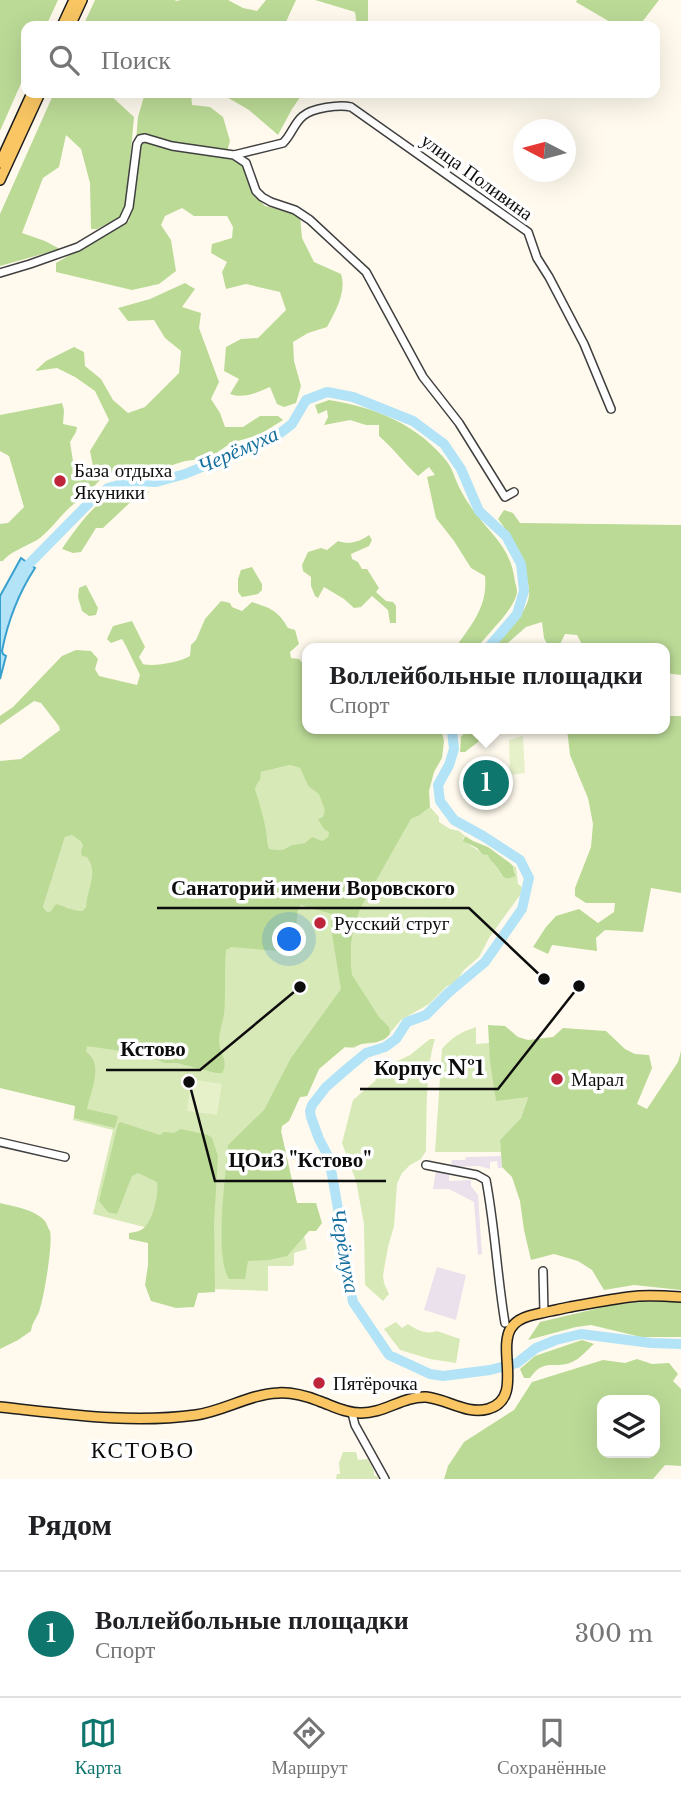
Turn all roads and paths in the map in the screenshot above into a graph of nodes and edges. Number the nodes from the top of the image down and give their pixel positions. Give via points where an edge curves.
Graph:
1 (74, 0) edge
2 (82, 0) edge
3 (64, 21) edge
4 (72, 21) edge
5 (30, 98) edge
6 (38, 98) edge
7 (234, 155) junction
8 (0, 163) edge
9 (0, 180) edge
10 (0, 273) edge
11 (611, 409) dead end
12 (514, 492) dead end
13 (0, 1142) edge
14 (65, 1157) dead end
15 (426, 1166) dead end
16 (543, 1272) dead end
17 (681, 1297) edge
18 (544, 1312) junction
19 (505, 1323) dead end
20 (0, 1407) edge
21 (352, 1413) junction
22 (385, 1479) edge

1 - 3 main road
2 - 4 main road
5 - 8 main road
6 - 9 main road
7 - 10 street via 140,139 124,220 78,247
7 - 11 street, улица Поливина via 283,144 309,112 351,107 528,232
7 - 12 street via 246,163 262,197 310,220 366,272 423,377 459,423 505,497
13 - 14 street
15 - 19 street via 486,1180
16 - 18 street
17 - 18 main road via 637,1296
18 - 21 main road via 527,1317 509,1332 507,1383 496,1406 465,1408 420,1397 379,1411
20 - 21 main road via 150,1419 206,1413 279,1393 303,1395
21 - 22 street

